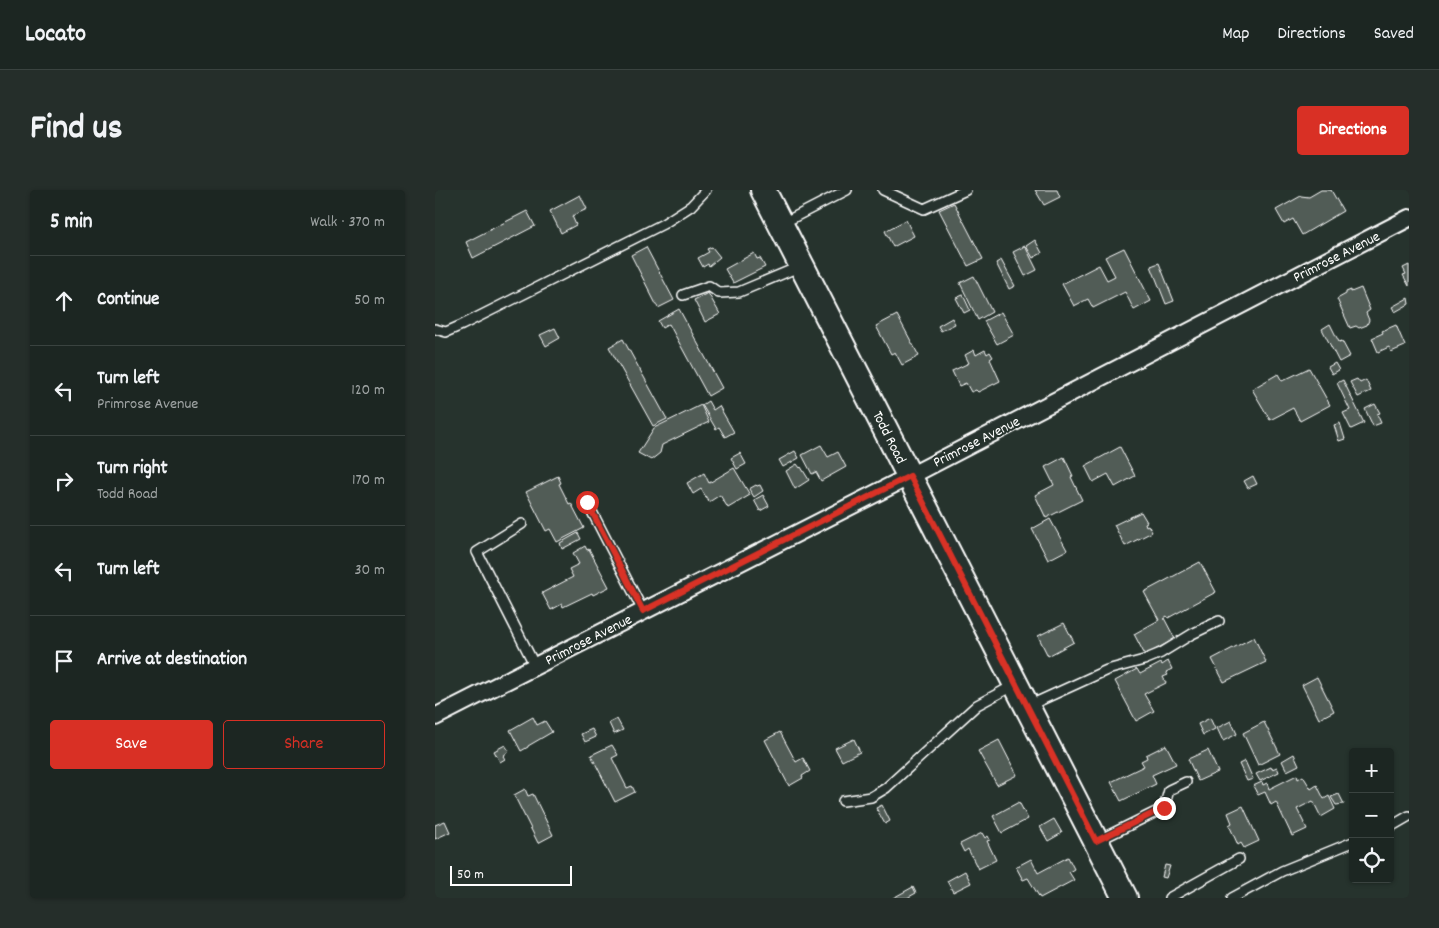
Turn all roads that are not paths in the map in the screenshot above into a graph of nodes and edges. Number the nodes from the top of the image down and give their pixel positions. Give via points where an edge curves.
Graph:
1 (706, 190) edge
2 (763, 190) edge
3 (847, 190) edge
4 (883, 190) edge
5 (966, 190) edge
6 (1409, 218) edge
7 (780, 224) junction
8 (802, 266) junction
9 (683, 295) dead end
10 (435, 330) edge
11 (910, 476) junction
12 (587, 502) dead end
13 (522, 524) dead end
14 (643, 611) junction
15 (1219, 621) dead end
16 (535, 666) junction
17 (1016, 684) junction
18 (1027, 707) junction
19 (435, 717) edge
20 (1186, 782) dead end
21 (843, 801) dead end
22 (1409, 816) edge
23 (1394, 825) edge
24 (1096, 841) junction
25 (1349, 844) edge
26 (1239, 859) dead end
27 (1125, 898) edge
28 (1169, 898) edge
29 (1232, 898) edge

1 - 10 lane via 691,206 663,224 446,332
2 - 7 main road, Todd Road
3 - 7 lane
4 - 5 lane via 924,209
6 - 11 street, Primrose Avenue
7 - 8 main road, Todd Road
8 - 9 lane via 739,292 719,293 709,286
8 - 11 main road, Todd Road
11 - 14 street, Primrose Avenue
11 - 17 main road, Todd Road
12 - 14 lane
13 - 16 lane via 477,552
14 - 16 street, Primrose Avenue
15 - 18 lane via 1161,653 1107,670
16 - 19 street, Primrose Avenue
17 - 18 main road, Todd Road
17 - 21 lane via 977,705 886,788 871,797
18 - 24 main road, Todd Road
20 - 24 lane via 1169,790 1164,808
22 - 23 lane
24 - 27 main road, Todd Road
25 - 29 lane via 1282,870
26 - 28 lane

